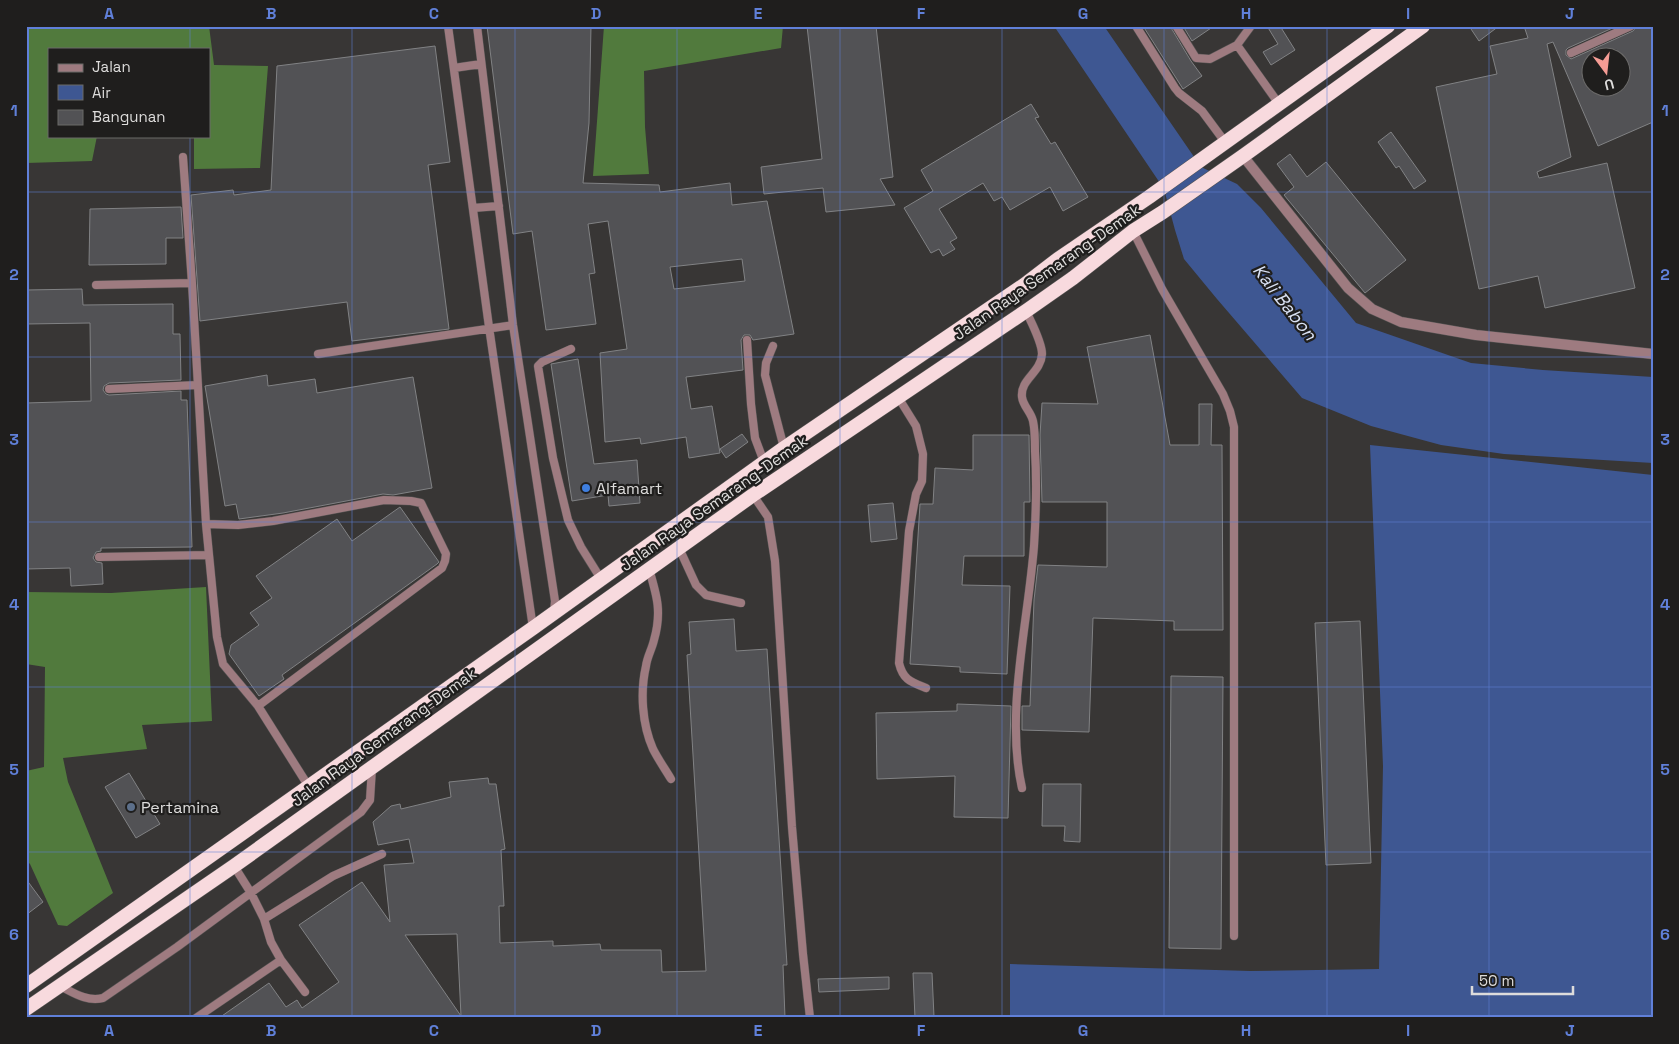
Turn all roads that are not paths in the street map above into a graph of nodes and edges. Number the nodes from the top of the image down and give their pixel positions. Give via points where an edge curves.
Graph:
1 (448, 26) edge
2 (477, 26) edge
3 (1136, 26) edge
4 (1176, 26) edge
5 (1251, 26) edge
6 (1388, 26) edge
7 (1423, 26) edge
8 (1631, 26) edge
9 (1237, 45) junction
10 (1571, 53) dead end
11 (482, 64) junction
12 (454, 68) junction
13 (1279, 104) junction
14 (1220, 146) junction
15 (1243, 156) junction
16 (183, 157) dead end
17 (499, 206) junction
18 (473, 208) junction
19 (1133, 231) junction
20 (192, 283) junction
21 (96, 285) dead end
22 (1026, 311) junction
23 (513, 325) junction
24 (489, 327) junction
25 (747, 340) dead end
26 (773, 346) dead end
27 (571, 349) dead end
28 (318, 354) dead end
29 (1653, 354) edge
30 (198, 385) junction
31 (109, 389) dead end
32 (898, 397) junction
33 (784, 448) junction
34 (764, 462) junction
35 (753, 495) junction
36 (206, 524) junction
37 (679, 548) junction
38 (209, 555) junction
39 (99, 557) dead end
40 (649, 569) junction
41 (601, 579) junction
42 (741, 603) dead end
43 (554, 612) junction
44 (533, 628) junction
45 (926, 688) dead end
46 (258, 706) junction
47 (372, 768) junction
48 (671, 779) dead end
49 (309, 787) junction
50 (1022, 788) dead end
51 (382, 854) dead end
52 (234, 866) junction
53 (251, 893) junction
54 (264, 919) junction
55 (1234, 936) dead end
56 (281, 960) junction
57 (26, 986) edge
58 (60, 986) junction
59 (305, 992) dead end
60 (26, 1009) edge
61 (196, 1018) edge
62 (810, 1018) edge

1 - 12 lane
2 - 11 lane
3 - 14 lane via 1175,88 1202,111
4 - 9 lane via 1196,58 1210,59
5 - 9 lane
6 - 13 highway, Jalan Raya Semarang-Demak
7 - 15 highway, Jalan Raya Semarang-Demak
8 - 10 lane
9 - 13 lane
11 - 12 lane
11 - 17 lane
12 - 18 lane
13 - 14 highway, Jalan Raya Semarang-Demak
14 - 33 highway, Jalan Raya Semarang-Demak
15 - 19 highway, Jalan Raya Semarang-Demak
15 - 29 street via 1348,288 1372,309 1401,322 1476,336
16 - 20 lane
17 - 18 lane
17 - 23 lane
18 - 24 lane
19 - 22 highway, Jalan Raya Semarang-Demak
19 - 55 lane via 1162,289 1223,394 1234,426
20 - 21 lane
20 - 30 lane
22 - 32 highway, Jalan Raya Semarang-Demak
22 - 50 lane via 1042,353 1039,368 1024,384 1022,396 1024,406 1033,418 1037,474 1034,546 1017,690 1016,754
23 - 24 lane
23 - 43 lane via 555,601
24 - 28 lane
24 - 44 lane
25 - 34 lane via 755,438
26 - 33 lane via 766,363 766,375
27 - 41 lane via 538,366 553,458 568,520
30 - 31 lane
30 - 36 lane
32 - 35 highway, Jalan Raya Semarang-Demak
32 - 45 lane via 916,426 923,454 922,482 916,494 909,531 898,663 908,681
33 - 34 highway, Jalan Raya Semarang-Demak
34 - 41 highway, Jalan Raya Semarang-Demak
35 - 37 highway, Jalan Raya Semarang-Demak
35 - 62 lane via 768,517 775,561 792,818
36 - 38 lane
36 - 46 lane via 238,525 384,500 411,501 421,503 446,554 442,568
37 - 40 highway, Jalan Raya Semarang-Demak
37 - 42 lane via 696,584 706,595
38 - 39 lane
38 - 46 lane via 217,637 223,664
40 - 47 highway, Jalan Raya Semarang-Demak
40 - 48 lane via 659,609 643,688 645,724 653,749
41 - 43 highway, Jalan Raya Semarang-Demak
43 - 44 highway, Jalan Raya Semarang-Demak
44 - 49 highway, Jalan Raya Semarang-Demak
46 - 49 lane
47 - 52 highway, Jalan Raya Semarang-Demak
47 - 53 lane via 370,800 361,812
49 - 57 highway, Jalan Raya Semarang-Demak
51 - 54 lane via 333,876
52 - 53 lane
52 - 58 highway, Jalan Raya Semarang-Demak
53 - 54 lane
53 - 58 lane via 103,998 88,999
54 - 56 lane
56 - 59 lane
56 - 61 lane
58 - 60 highway, Jalan Raya Semarang-Demak

